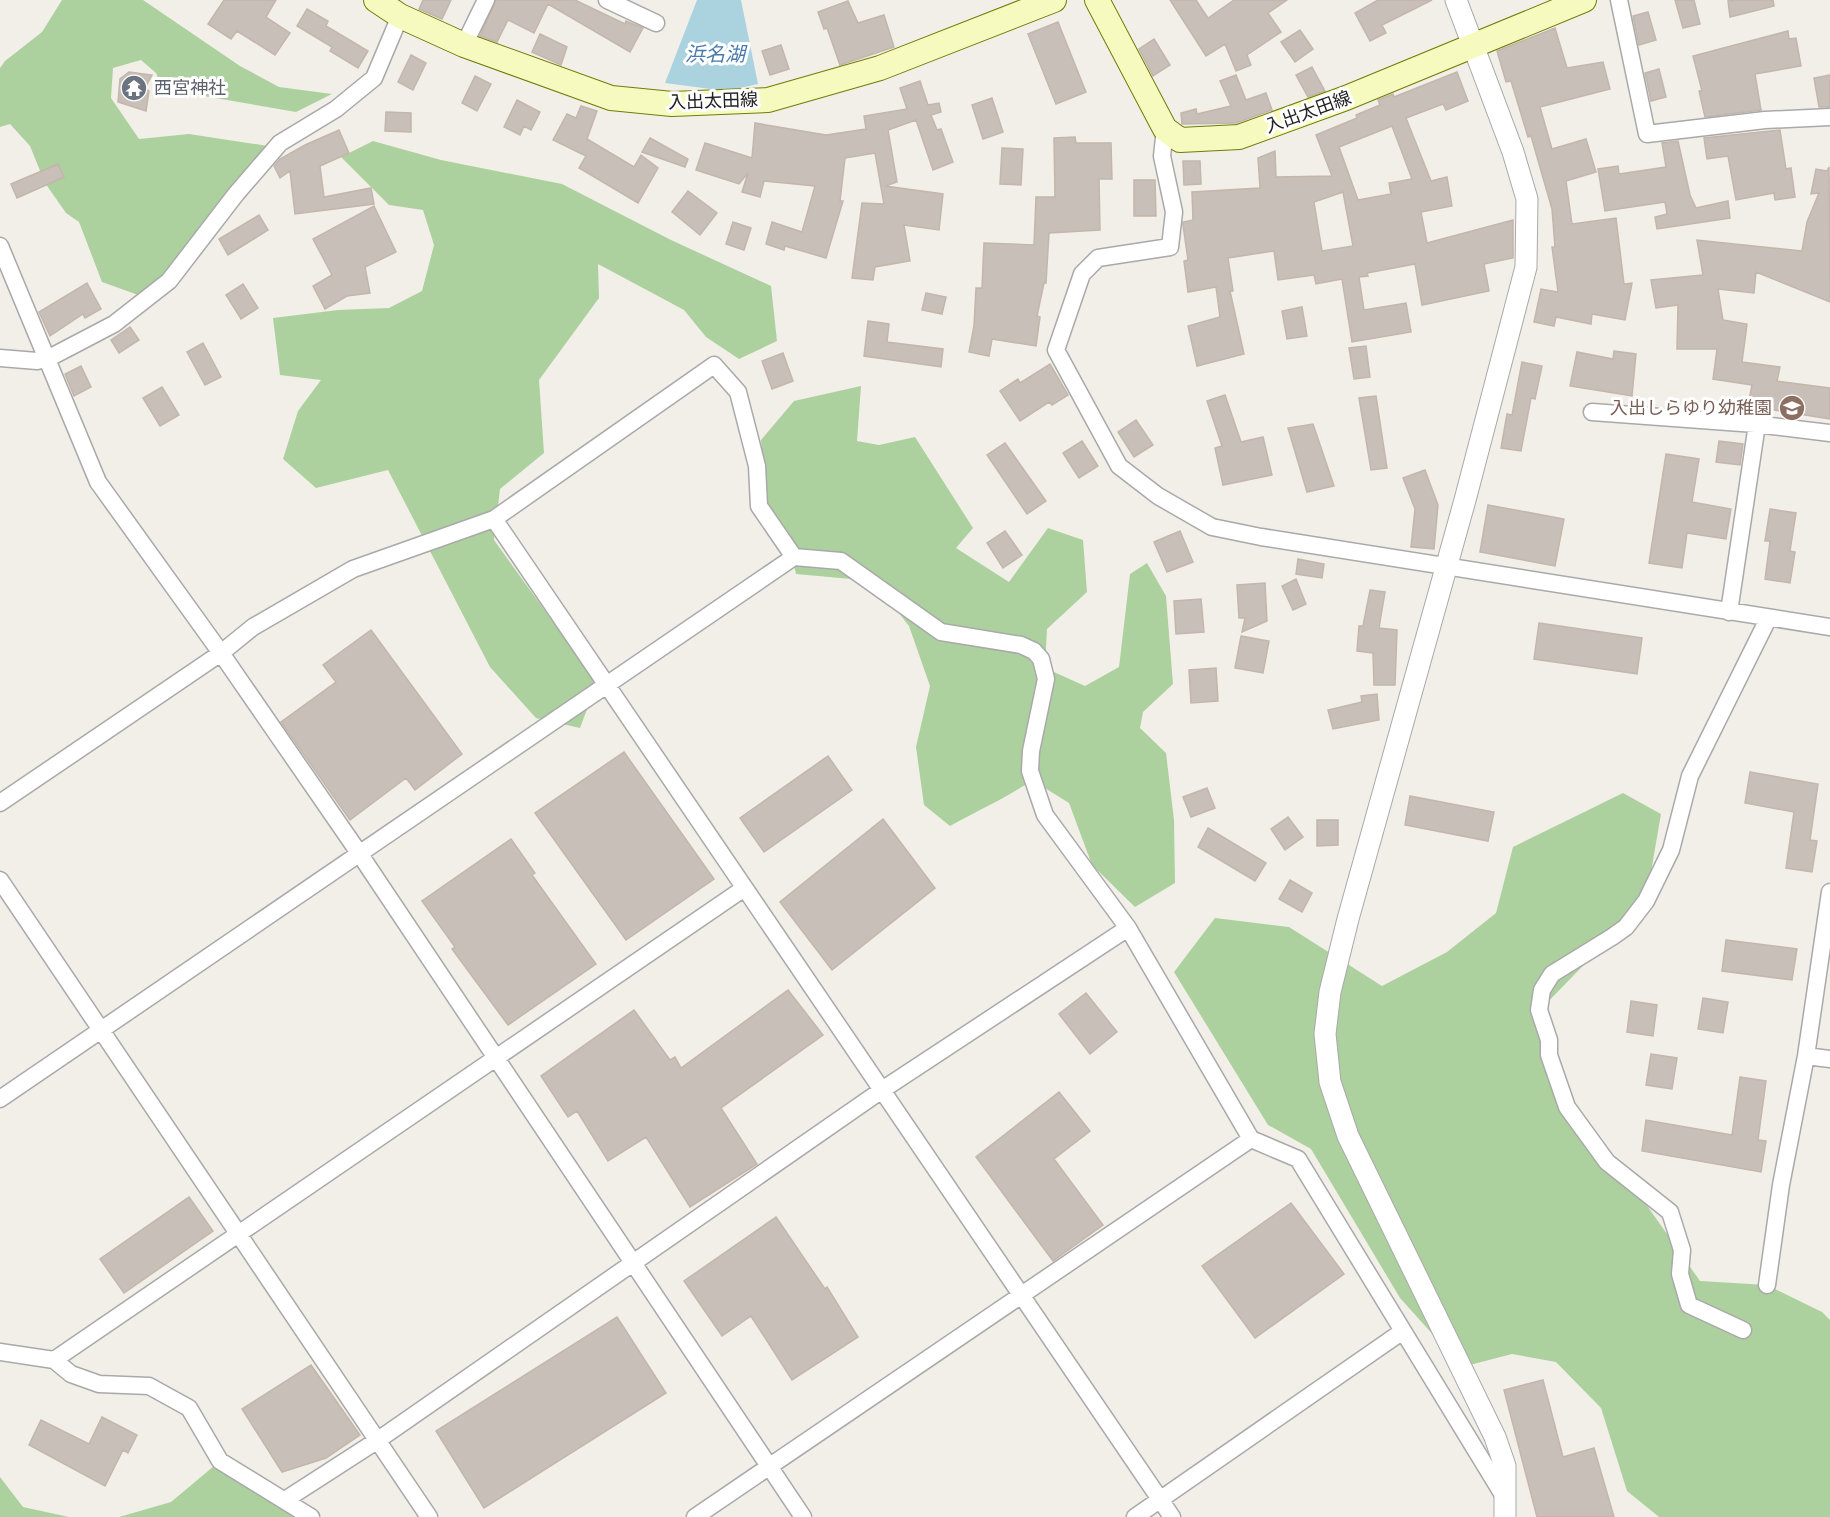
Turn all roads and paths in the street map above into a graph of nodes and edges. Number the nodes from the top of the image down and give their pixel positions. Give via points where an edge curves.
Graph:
1 (376, 0) edge
2 (486, 0) edge
3 (607, 0) edge
4 (1054, 0) edge
5 (1097, 0) edge
6 (1456, 0) edge
7 (1584, 0) edge
8 (1618, 0) edge
9 (400, 16) junction
10 (656, 23) dead end
11 (464, 45) junction
12 (1473, 46) junction
13 (1830, 117) edge
14 (1165, 129) junction
15 (0, 246) edge
16 (0, 358) edge
17 (49, 358) junction
18 (1592, 412) dead end
19 (1757, 424) junction
20 (1830, 433) edge
21 (494, 519) junction
22 (794, 557) junction
23 (1446, 566) junction
24 (1729, 612) junction
25 (1768, 619) junction
26 (1830, 627) edge
27 (221, 653) junction
28 (606, 685) junction
29 (0, 803) edge
30 (359, 854) junction
31 (0, 880) edge
32 (743, 889) junction
33 (1830, 892) edge
34 (1128, 928) junction
35 (100, 1031) junction
36 (1806, 1056) junction
37 (495, 1058) junction
38 (1830, 1059) edge
39 (882, 1090) junction
40 (0, 1099) edge
41 (1251, 1139) junction
42 (238, 1235) junction
43 (634, 1261) junction
44 (1767, 1285) dead end
45 (1022, 1298) junction
46 (1743, 1330) dead end
47 (1403, 1331) junction
48 (0, 1352) edge
49 (54, 1360) junction
50 (378, 1440) junction
51 (768, 1466) junction
52 (285, 1500) junction
53 (1160, 1501) junction
54 (1506, 1508) edge
55 (311, 1517) edge
56 (429, 1517) edge
57 (695, 1517) edge
58 (803, 1517) edge
59 (1135, 1517) edge
60 (1172, 1517) edge

1 - 9 main road, 入出太田線
2 - 11 street
3 - 10 street
4 - 11 main road, 入出太田線 via 880,68 768,100 672,104 611,98
5 - 14 main road
6 - 12 street
7 - 12 main road, 入出太田線
8 - 13 street via 1647,134 1765,120
9 - 11 main road, 入出太田線
9 - 17 street via 374,78 336,109 280,143 169,281 114,324
12 - 14 main road, 入出太田線 via 1239,137 1180,140
12 - 23 street via 1527,199 1526,267
14 - 23 street via 1162,156 1174,212 1170,247 1098,258 1089,264 1056,350 1119,466 1158,496 1212,527
15 - 17 street
16 - 17 street
17 - 27 street via 98,483
18 - 19 street
19 - 20 street
19 - 24 street
21 - 22 street via 714,365 738,392 757,466 759,506
21 - 27 street via 353,569 253,627
21 - 28 street
22 - 28 street
22 - 34 street via 841,561 941,632 1021,645 1034,651 1041,659 1046,679 1030,751 1032,780 1045,815
23 - 24 street
23 - 54 street via 1348,919 1330,992 1325,1034 1330,1083 1348,1136 1495,1437 1505,1466
24 - 25 street
25 - 26 street
25 - 46 street via 1690,776 1671,850 1646,901 1619,932 1552,974 1542,990 1539,1010 1567,1107 1607,1162 1670,1212 1682,1250 1680,1274 1689,1305
27 - 29 street
27 - 30 street
28 - 30 street
28 - 32 street
30 - 35 street
30 - 37 street
31 - 35 street
32 - 37 street
32 - 39 street
33 - 36 street
34 - 39 street
34 - 41 street
35 - 40 street
35 - 42 street
36 - 38 street
36 - 44 street
37 - 42 street
37 - 43 street
39 - 43 street
39 - 45 street
41 - 45 street
41 - 47 street via 1298,1159
42 - 49 street
42 - 50 street
43 - 50 street
43 - 51 street
45 - 51 street
45 - 53 street
47 - 53 street
47 - 54 street
48 - 49 street
49 - 52 street via 71,1374 99,1384 149,1386 189,1408 220,1461
50 - 52 street
50 - 56 street
51 - 57 street
51 - 58 street
52 - 55 street
53 - 59 street
53 - 60 street

